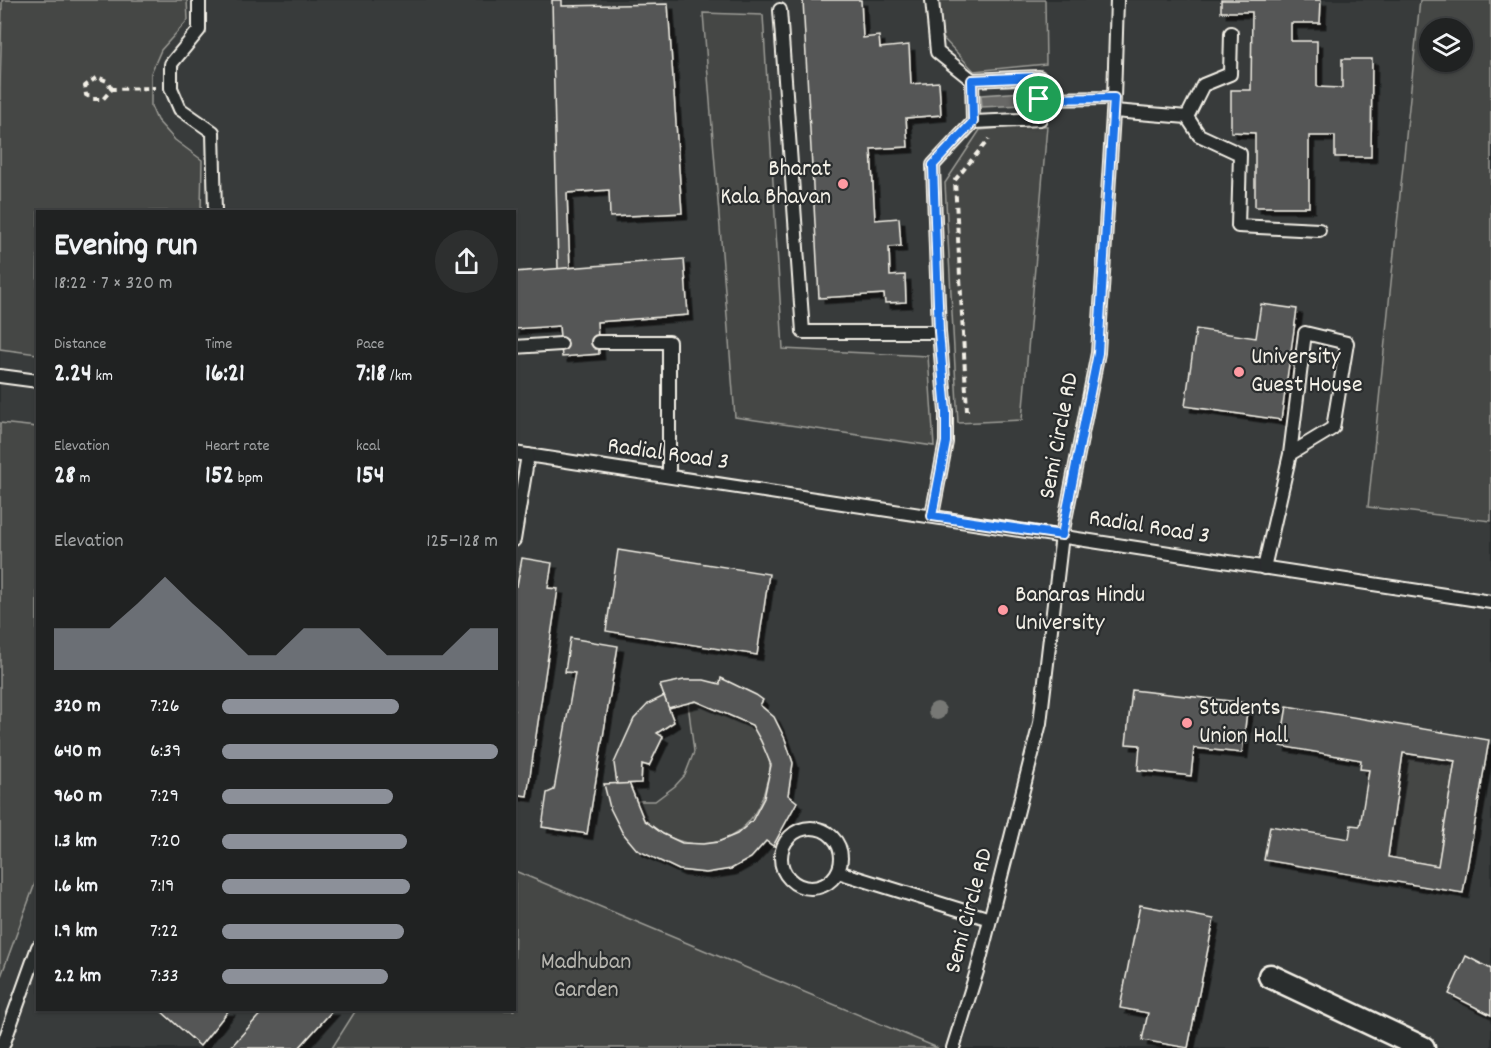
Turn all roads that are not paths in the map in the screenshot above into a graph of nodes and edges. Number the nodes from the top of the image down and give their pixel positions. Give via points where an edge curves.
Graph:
1 (199, 0) edge
2 (932, 0) edge
3 (1116, 0) edge
4 (780, 10) dead end
5 (1231, 33) dead end
6 (972, 80) junction
7 (1039, 99) junction
8 (1114, 104) junction
9 (1187, 117) junction
10 (973, 122) junction
11 (215, 210) edge
12 (1319, 230) dead end
13 (939, 332) junction
14 (598, 342) dead end
15 (561, 344) dead end
16 (516, 347) edge
17 (0, 376) edge
18 (36, 381) edge
19 (516, 453) edge
20 (1290, 454) junction
21 (528, 455) junction
22 (669, 476) junction
23 (932, 516) junction
24 (516, 528) edge
25 (1062, 535) junction
26 (1264, 568) junction
27 (1491, 602) edge
28 (838, 872) junction
29 (990, 919) junction
30 (36, 952) edge
31 (1270, 976) dead end
32 (2, 1048) edge
33 (953, 1048) edge
34 (1423, 1048) edge

1 - 11 lane via 199,30 171,64 171,88 180,109 213,132
2 - 6 lane via 937,52
3 - 8 lane, Semi Circle RD
4 - 13 lane via 802,332
5 - 9 lane via 1230,74 1203,85
6 - 7 lane via 1039,77
6 - 10 lane
7 - 8 lane
7 - 10 lane via 1040,119
8 - 9 lane
8 - 25 lane, Semi Circle RD via 1098,353
9 - 12 lane via 1199,135 1240,154 1238,226
10 - 13 lane via 933,165
13 - 23 lane via 946,442
14 - 22 lane via 669,342
15 - 16 lane
17 - 18 lane
19 - 21 lane, Radial Road 3
20 - 20 lane via 1305,333 1347,343 1333,428
20 - 26 lane
21 - 22 lane, Radial Road 3
21 - 24 lane
22 - 23 lane, Radial Road 3
23 - 25 lane, Radial Road 3
25 - 26 lane, Radial Road 3
25 - 29 lane, Semi Circle RD via 1040,723
26 - 27 lane, Radial Road 3
28 - 28 lane via 823,886 803,888 786,876 782,866 784,846 798,831 825,831 841,853
28 - 29 lane
29 - 33 lane, Semi Circle RD
30 - 32 lane
31 - 34 street

